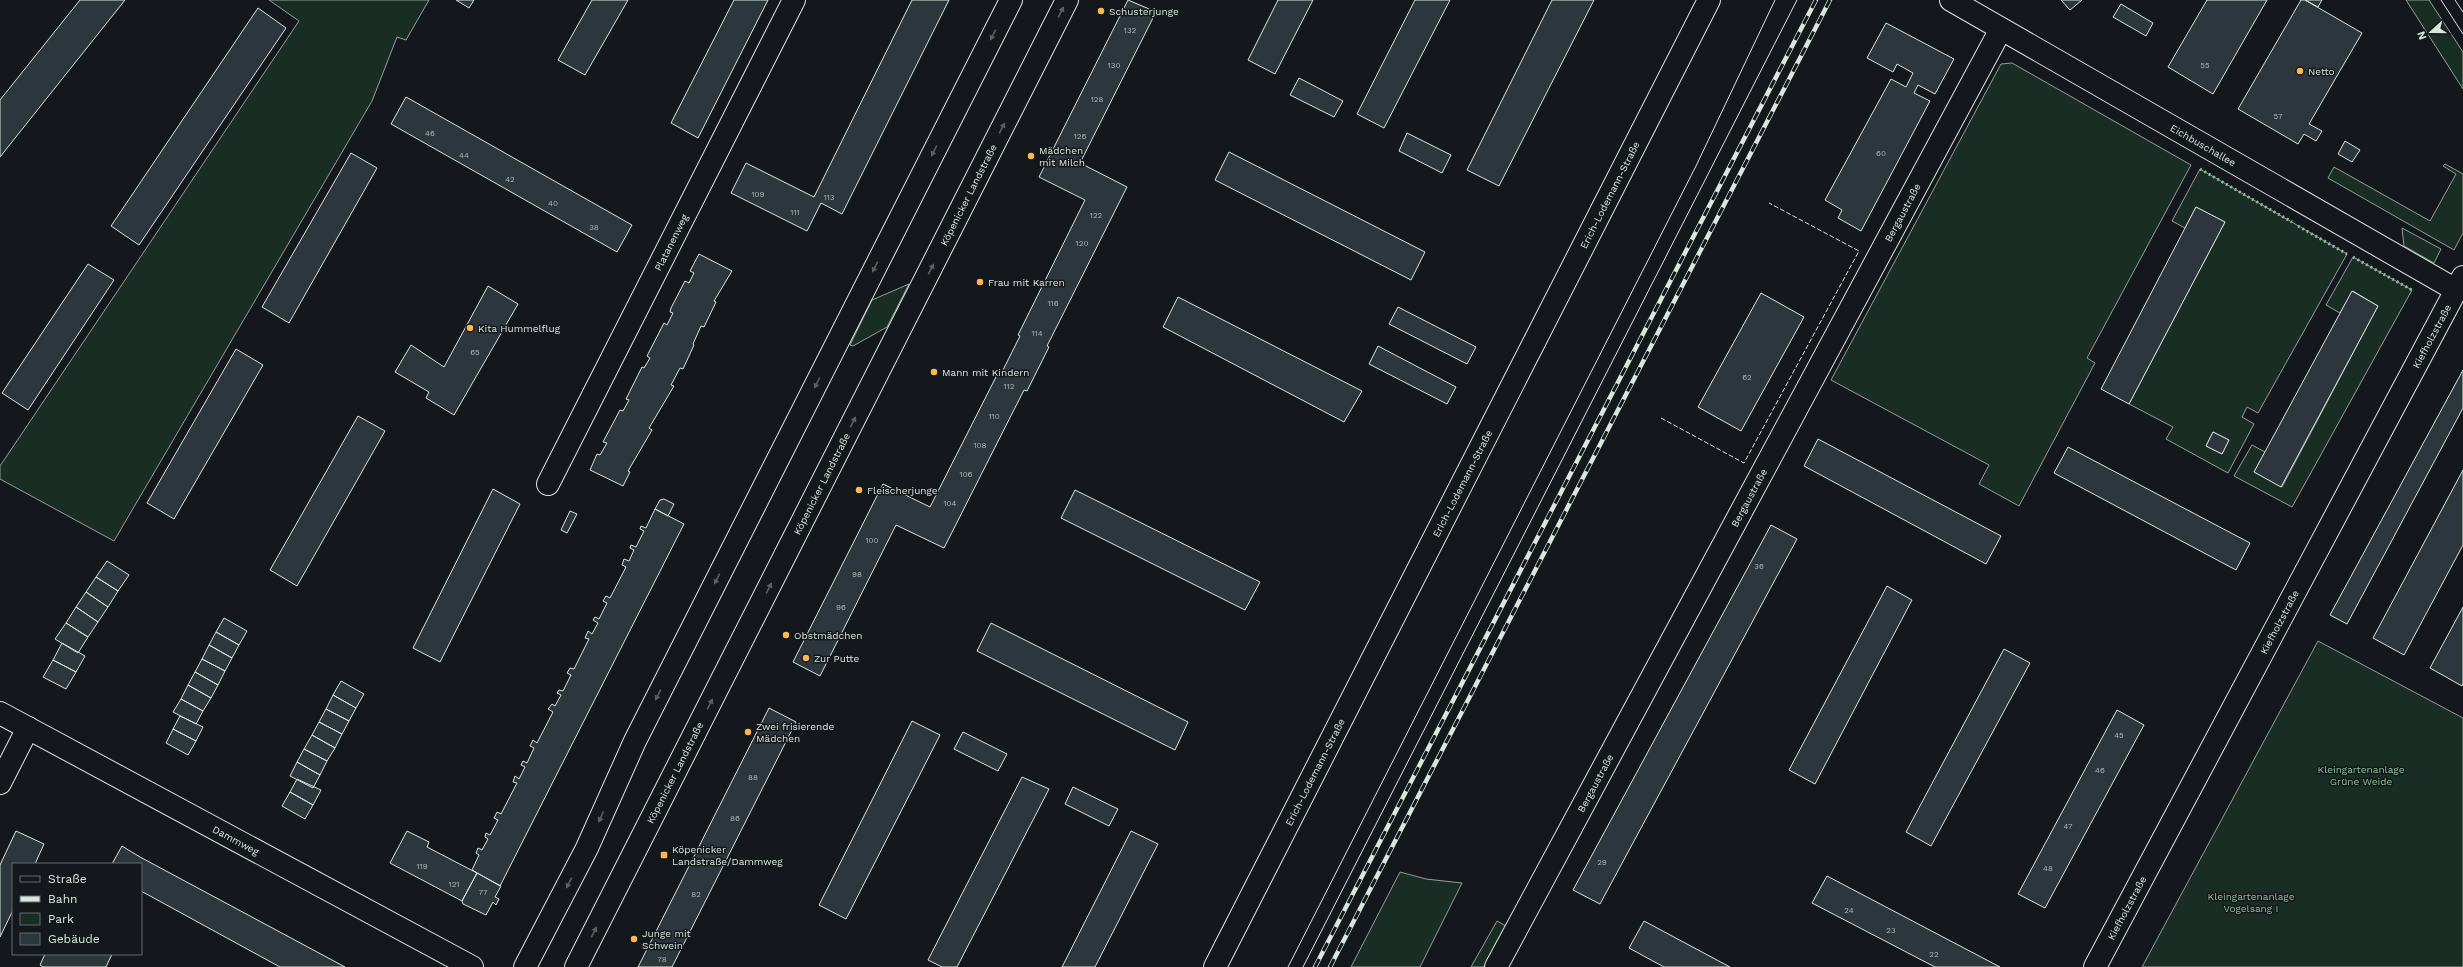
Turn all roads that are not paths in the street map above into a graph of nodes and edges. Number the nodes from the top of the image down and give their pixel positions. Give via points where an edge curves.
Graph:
1 (794, 0) edge
2 (1011, 0) edge
3 (1067, 0) edge
4 (1709, 0) edge
5 (1951, 0) edge
6 (2001, 29) junction
7 (2460, 283) edge
8 (548, 484) dead end
9 (0, 713) edge
10 (28, 728) junction
11 (0, 783) edge
12 (472, 967) edge
13 (524, 967) edge
14 (576, 967) edge
15 (1216, 967) edge
16 (1496, 967) edge
17 (2095, 967) edge

1 - 8 street, Platanenweg
2 -> 13 street via 635,741 587,848
14 -> 3 street, Köpenicker Landstraße
4 - 15 street, Erich-Lodemann-Straße
5 - 6 street, Eichbuschallee
6 - 7 street, Eichbuschallee
6 - 16 street, Bergaustraße
7 - 17 street, Kiefholzstraße
9 - 10 street, Dammweg
10 - 11 street
10 - 12 street, Dammweg

